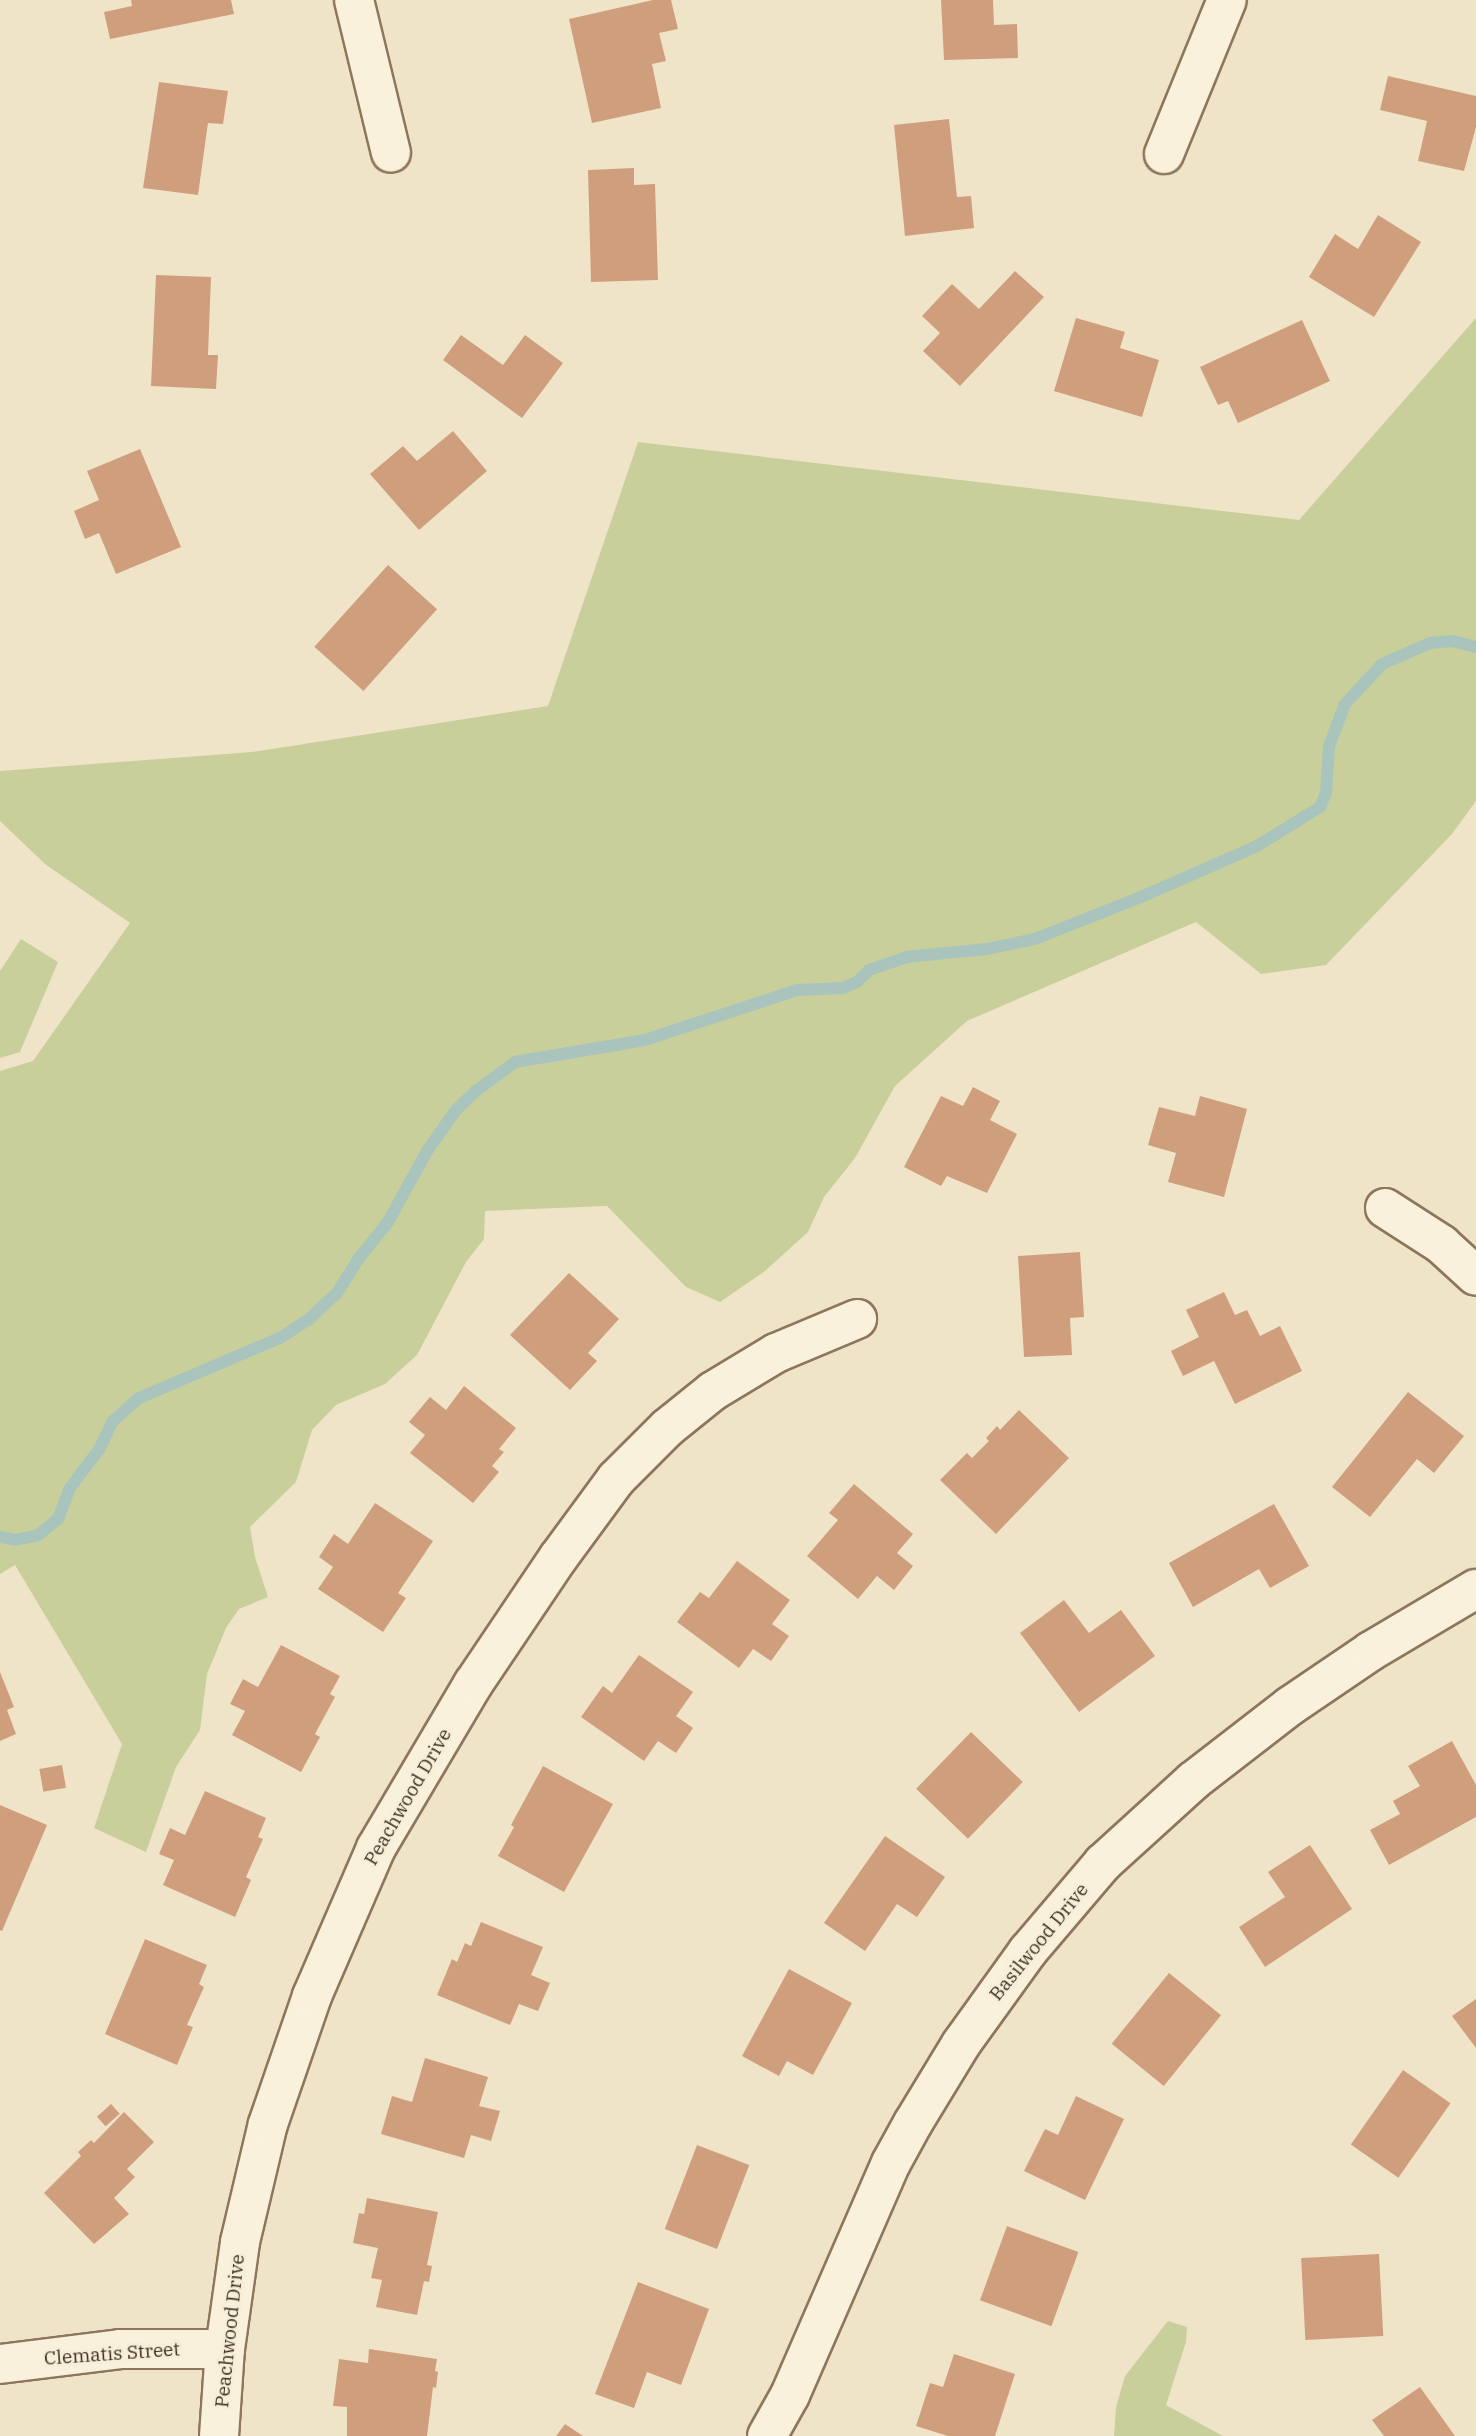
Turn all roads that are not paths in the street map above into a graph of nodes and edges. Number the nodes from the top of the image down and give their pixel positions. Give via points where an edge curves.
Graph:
1 (354, 0) edge
2 (1227, 0) edge
3 (391, 153) dead end
4 (1164, 154) dead end
5 (1385, 1209) dead end
6 (1476, 1276) edge
7 (857, 1320) dead end
8 (1476, 1589) edge
9 (225, 2349) junction
10 (0, 2364) edge
11 (219, 2436) edge
12 (767, 2436) edge

1 - 3 street
2 - 4 street
5 - 6 street via 1441,1244
7 - 9 street, Peachwood Drive via 776,1353 713,1391 667,1428 616,1479 474,1684 376,1848 312,1997 268,2124 240,2242
8 - 12 street, Basilwood Drive via 1290,1706 1194,1781 1104,1863 1028,1951 961,2044 902,2143 790,2395
9 - 10 street, Clematis Street via 120,2349
9 - 11 street, Peachwood Drive

